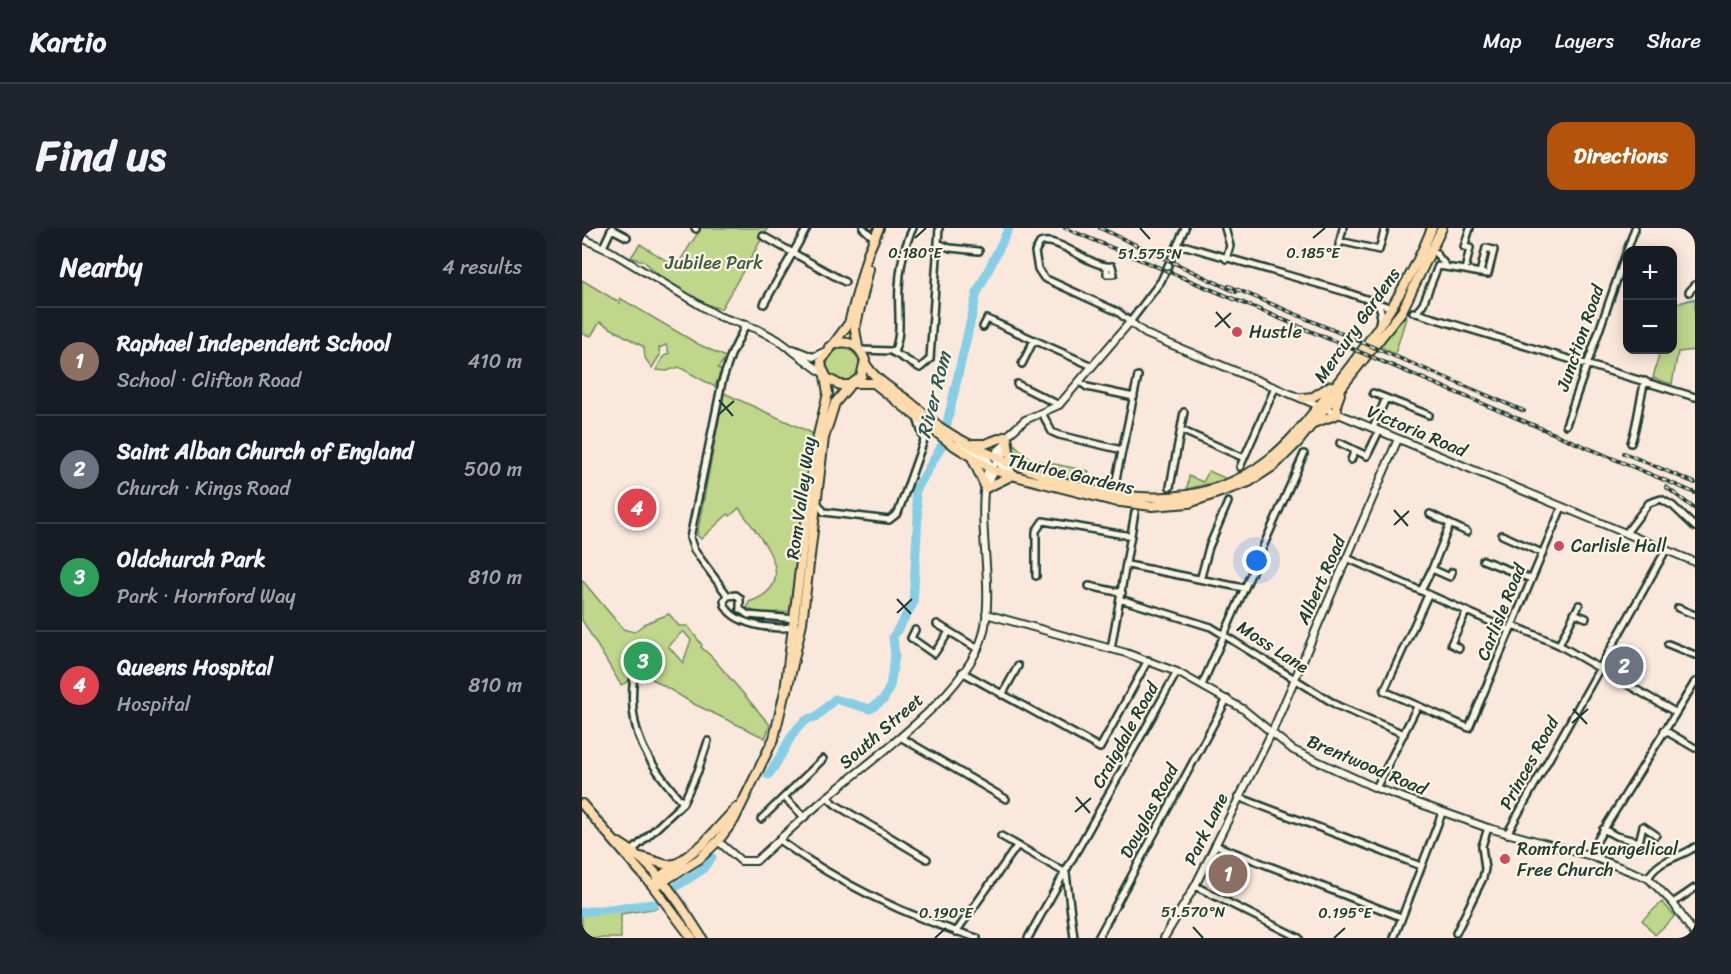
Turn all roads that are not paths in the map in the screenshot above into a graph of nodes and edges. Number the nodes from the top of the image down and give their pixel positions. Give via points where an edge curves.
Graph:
1 (807, 228) edge
2 (864, 228) edge
3 (879, 228) edge
4 (884, 228) edge
5 (913, 228) edge
6 (939, 228) edge
7 (1185, 228) edge
8 (1225, 228) edge
9 (1343, 228) edge
10 (1384, 228) edge
11 (1432, 228) edge
12 (1442, 228) edge
13 (1470, 228) edge
14 (1635, 228) edge
15 (1692, 228) edge
16 (612, 229) edge
17 (1695, 231) edge
18 (763, 236) dead end
19 (627, 237) dead end
20 (582, 238) edge
21 (874, 238) junction
22 (938, 243) junction
23 (603, 248) junction
24 (1177, 248) junction
25 (1433, 250) junction
26 (979, 251) dead end
27 (793, 253) junction
28 (1226, 259) junction
29 (1107, 267) dead end
30 (1448, 267) junction
31 (1465, 270) junction
32 (1480, 273) junction
33 (845, 282) dead end
34 (1695, 285) edge
35 (1689, 292) dead end
36 (1410, 296) junction
37 (1378, 303) junction
38 (764, 304) dead end
39 (1392, 308) junction
40 (1130, 322) junction
41 (746, 324) junction
42 (983, 327) dead end
43 (1378, 328) junction
44 (1034, 340) junction
45 (859, 348) junction
46 (793, 349) junction
47 (828, 349) junction
48 (880, 351) junction
49 (894, 352) junction
50 (865, 362) junction
51 (1022, 364) dead end
52 (1587, 364) junction
53 (1092, 366) junction
54 (825, 375) junction
55 (1347, 375) junction
56 (1138, 376) dead end
57 (1644, 381) junction
58 (1080, 382) junction
59 (852, 384) junction
60 (1017, 384) dead end
61 (1275, 388) junction
62 (1373, 393) dead end
63 (1694, 395) edge
64 (1134, 397) junction
65 (1303, 398) junction
66 (1386, 398) junction
67 (1059, 405) junction
68 (1322, 407) junction
69 (1184, 412) dead end
70 (1042, 413) junction
71 (1338, 414) junction
72 (915, 415) junction
73 (1429, 415) dead end
74 (1315, 423) junction
75 (1566, 425) dead end
76 (1181, 430) junction
77 (1298, 430) junction
78 (1376, 430) junction
79 (944, 434) junction
80 (1007, 436) junction
81 (1398, 439) junction
82 (1340, 443) dead end
83 (1631, 443) dead end
84 (970, 444) junction
85 (1122, 450) junction
86 (1355, 450) junction
87 (1301, 454) dead end
88 (998, 457) junction
89 (972, 458) junction
90 (1244, 458) junction
91 (1351, 460) dead end
92 (1019, 467) junction
93 (1240, 467) dead end
94 (992, 470) junction
95 (1013, 477) junction
96 (1115, 484) dead end
97 (986, 485) junction
98 (1170, 487) dead end
99 (815, 498) junction
100 (1228, 502) dead end
101 (1562, 507) junction
102 (1135, 512) dead end
103 (1430, 514) dead end
104 (1450, 524) junction
105 (1695, 527) edge
106 (1467, 531) dead end
107 (1626, 533) junction
108 (1131, 536) junction
109 (1502, 536) dead end
110 (1666, 550) junction
111 (1542, 553) junction
112 (1347, 558) junction
113 (1483, 560) dead end
114 (1695, 562) edge
115 (1128, 565) junction
116 (1432, 569) junction
117 (1452, 572) dead end
118 (1036, 576) dead end
119 (1201, 577) junction
120 (1531, 579) junction
121 (1089, 586) dead end
122 (1244, 588) junction
123 (1421, 591) junction
124 (1428, 595) junction
125 (728, 596) junction
126 (1121, 596) junction
127 (1579, 604) dead end
128 (1677, 608) dead end
129 (740, 609) junction
130 (732, 612) junction
131 (1466, 612) junction
132 (1574, 613) junction
133 (986, 614) junction
134 (1695, 615) edge
135 (793, 617) junction
136 (1586, 618) dead end
137 (802, 623) junction
138 (938, 624) dead end
139 (1511, 627) junction
140 (792, 628) junction
141 (915, 630) dead end
142 (950, 632) junction
143 (1224, 633) junction
144 (1443, 640) dead end
145 (1451, 644) junction
146 (1668, 644) dead end
147 (1559, 645) junction
148 (1459, 648) dead end
149 (978, 649) junction
150 (1111, 649) junction
151 (1695, 655) edge
152 (1148, 660) junction
153 (1018, 666) dead end
154 (1600, 668) junction
155 (962, 672) junction
156 (1177, 672) junction
157 (634, 676) dead end
158 (1294, 679) junction
159 (1695, 682) edge
160 (1202, 685) junction
161 (1002, 695) junction
162 (1227, 699) junction
163 (782, 707) junction
164 (1417, 707) junction
165 (1675, 712) junction
166 (1664, 730) junction
167 (1272, 732) junction
168 (1404, 734) junction
169 (902, 738) junction
170 (708, 741) dead end
171 (1695, 748) edge
172 (823, 759) dead end
173 (1376, 788) junction
174 (784, 797) junction
175 (827, 797) junction
176 (1238, 797) junction
177 (1006, 799) dead end
178 (683, 803) junction
179 (582, 804) edge
180 (740, 805) junction
181 (1442, 813) junction
182 (804, 817) junction
183 (761, 819) dead end
184 (1488, 828) junction
185 (1603, 829) junction
186 (1507, 834) junction
187 (1656, 835) dead end
188 (1001, 836) dead end
189 (779, 840) junction
190 (718, 842) junction
191 (703, 844) junction
192 (1215, 845) junction
193 (1017, 846) junction
194 (1695, 847) edge
195 (632, 854) junction
196 (1588, 855) junction
197 (927, 859) dead end
198 (678, 863) junction
199 (1421, 866) junction
200 (1066, 873) junction
201 (673, 876) junction
202 (1648, 878) junction
203 (661, 879) junction
204 (653, 886) junction
205 (1195, 886) junction
206 (1695, 888) edge
207 (670, 889) junction
208 (1673, 903) junction
209 (1401, 917) junction
210 (956, 932) junction
211 (1456, 933) dead end
212 (1695, 935) edge
213 (692, 938) edge
214 (702, 938) edge
215 (977, 938) edge
216 (1028, 938) edge
217 (1074, 938) edge
218 (1098, 938) edge
219 (1164, 938) edge
220 (1299, 938) edge
221 (1394, 938) edge

1 - 27 street
2 - 21 street
3 - 21 main road
4 - 45 main road via 855,324
5 - 49 street via 902,264
6 - 22 street
7 - 24 street
8 - 28 street via 1230,246
9 - 10 street via 1340,243 1379,250
11 - 39 main road, Mercury Gardens
12 - 25 main road, Mercury Gardens
13 - 31 street via 1464,247 1470,248
14 - 52 street, Junction Road
15 - 17 street
16 - 19 street
16 - 23 street
18 - 27 street
20 - 23 street
21 - 47 main road via 849,323
22 - 26 street
22 - 49 street via 930,359 920,369
23 - 41 street via 702,307
24 - 28 street via 1186,246
24 - 40 street via 1161,281
25 - 30 street
25 - 36 main road, Mercury Gardens
27 - 33 street
27 - 38 street
28 - 37 street
29 - 40 street via 1049,242 1040,243 1035,252 1044,278 1118,312
30 - 31 street
30 - 52 street via 1438,266 1423,304 1414,312
31 - 32 street
32 - 32 street via 1488,274 1494,250 1486,248
34 - 35 street
36 - 39 main road
36 - 55 main road, Mercury Gardens via 1402,311
37 - 39 street
37 - 43 street
39 - 43 main road, Mercury Gardens
40 - 53 street
40 - 61 street, Victoria Road via 1142,333
41 - 46 street
41 - 125 street via 722,382 690,538 694,550
42 - 44 street via 987,319
43 - 55 main road, Mercury Gardens
44 - 51 street
44 - 53 street
45 - 47 main road via 846,342
45 - 48 street
45 - 50 main road
46 - 47 street via 813,357
46 - 54 street via 798,357
47 - 54 main road via 821,360
48 - 49 street
48 - 50 street
50 - 59 main road via 861,377
50 - 79 main road
52 - 57 street
52 - 75 street, Junction Road
53 - 58 street
54 - 59 main road via 833,383
54 - 135 main road, Rom Valley Way via 828,393 814,448
55 - 65 main road via 1317,395
55 - 68 main road, Mercury Gardens
55 - 71 main road via 1336,402
56 - 64 street
57 - 63 street
57 - 83 street via 1637,409 1639,422
58 - 64 street
58 - 67 street
59 - 72 main road via 874,383
59 - 99 main road, Rom Valley Way via 835,403 828,422
60 - 67 street
61 - 65 street, Victoria Road
61 - 90 street
62 - 66 street
64 - 85 street
65 - 68 street, Victoria Road
65 - 77 main road via 1309,412
66 - 73 street
66 - 78 street
67 - 70 street
68 - 71 street, Victoria Road
68 - 74 main road, Thurloe Gardens
68 - 77 main road, Thurloe Gardens
69 - 76 street
70 - 80 street via 1025,420
70 - 85 street via 1052,432
71 - 74 main road
71 - 78 street, Victoria Road
72 - 79 main road
72 - 99 street via 924,440 898,513 889,520 824,512
74 - 95 main road, Thurloe Gardens via 1275,465 1249,482 1190,503 1152,506 1113,501
76 - 90 street
76 - 98 street
77 - 92 main road, Thurloe Gardens via 1267,461 1242,477 1188,496 1121,495 1051,479
78 - 81 street, Victoria Road
78 - 86 street via 1367,456
79 - 84 main road, Thurloe Gardens
79 - 89 main road, Thurloe Gardens
79 - 94 street via 988,460
80 - 84 main road via 985,444
80 - 88 street, South Street via 1004,451
80 - 92 main road
81 - 101 street, Victoria Road
81 - 112 street, Albert Road
82 - 86 street
84 - 88 main road, Thurloe Gardens
85 - 96 street
86 - 91 street
87 - 122 street
88 - 92 main road, Thurloe Gardens
88 - 94 street, South Street
88 - 95 street
89 - 94 main road, Thurloe Gardens
89 - 97 main road
90 - 93 street
94 - 95 main road, Thurloe Gardens
94 - 97 street, South Street via 986,475
95 - 97 main road
97 - 133 street, South Street
99 - 137 main road, Rom Valley Way
100 - 119 street
101 - 107 street, Victoria Road
101 - 111 street, Carlisle Road
102 - 108 street
103 - 104 street
104 - 106 street
104 - 116 street
105 - 107 street via 1661,499 1649,503
107 - 110 street, Victoria Road
108 - 115 street
108 - 118 street via 1044,521 1036,531
109 - 111 street
110 - 114 street, Victoria Road
110 - 154 street, Princes Road
111 - 120 street, Carlisle Road
112 - 123 street
112 - 158 street, Albert Road
113 - 120 street
115 - 119 street
115 - 126 street
116 - 117 street via 1450,577
116 - 123 street
119 - 122 street
120 - 139 street, Carlisle Road
121 - 126 street, Moss Lane
122 - 143 street
123 - 124 street
124 - 131 street
124 - 164 street via 1384,692
125 - 129 street via 740,598
125 - 130 street via 724,605
126 - 143 street, Moss Lane
126 - 150 street
127 - 132 street
128 - 134 street
129 - 130 street
129 - 135 street via 748,615
130 - 140 street via 742,622
131 - 139 street
131 - 145 street
132 - 136 street
132 - 147 street
133 - 149 street, South Street
133 - 150 street, Brentwood Road
135 - 137 street
135 - 140 main road, Rom Valley Way
137 - 140 street
137 - 163 main road, Rom Valley Way via 792,680
138 - 142 street
139 - 147 street
139 - 164 street, Carlisle Road via 1468,729
140 - 163 main road, Rom Valley Way
141 - 142 street via 911,638 934,654
142 - 149 street
143 - 158 street, Moss Lane
143 - 160 street
144 - 145 street
145 - 148 street
146 - 151 street
147 - 154 street
149 - 155 street, South Street
150 - 152 street, Brentwood Road
152 - 156 street, Brentwood Road
152 - 161 street via 1100,747
153 - 161 street
154 - 165 street
154 - 186 street, Princes Road
155 - 161 street
155 - 169 street, South Street
156 - 160 street, Brentwood Road
156 - 200 street, Craigdale Road
157 - 178 street via 631,693 640,743 657,773
158 - 167 street, Albert Road
158 - 168 street, Moss Lane via 1338,706
159 - 165 street
160 - 162 street, Brentwood Road
162 - 167 street, Brentwood Road
162 - 218 street, Douglas Road
163 - 180 main road, Rom Valley Way via 769,751
164 - 168 street
165 - 166 street
166 - 171 street
166 - 185 street
167 - 173 street, Brentwood Road via 1309,760
167 - 176 street, Park Lane
168 - 173 street
169 - 175 street, South Street
169 - 177 street
170 - 178 street
172 - 174 street
173 - 181 street, Brentwood Road
174 - 182 street
174 - 183 street
175 - 182 street, South Street
175 - 197 street
176 - 192 street, Park Lane
176 - 199 street
178 - 195 street
179 - 195 main road
180 - 190 main road, Rom Valley Way
180 - 191 main road, Rom Valley Way
181 - 184 street, Brentwood Road
181 - 199 street
182 - 189 street, South Street
184 - 186 street, Brentwood Road
184 - 211 street via 1482,846 1483,878
185 - 187 street via 1639,842 1643,826
185 - 196 street
186 - 196 street, Brentwood Road
188 - 193 street
189 - 190 street, South Street via 756,861 745,863
189 - 210 street via 853,888 913,917
190 - 191 main road, Rom Valley Way
190 - 201 main road, Rom Valley Way
191 - 198 main road, Rom Valley Way
192 - 205 street, Park Lane
192 - 209 street
193 - 200 street
193 - 210 street
194 - 202 street via 1683,856 1668,858
195 - 198 main road via 667,865
195 - 203 main road
195 - 204 main road
196 - 202 street, Brentwood Road
198 - 203 main road, Rom Valley Way
199 - 209 street
200 - 216 street, Craigdale Road
200 - 217 street
201 - 203 main road, Rom Valley Way
201 - 207 main road
202 - 208 street, Brentwood Road
203 - 204 main road, Rom Valley Way
203 - 207 main road
204 - 213 main road
205 - 219 street, Park Lane
205 - 220 street
206 - 208 street
207 - 214 main road
208 - 212 street, Brentwood Road
209 - 221 street
210 - 215 street

